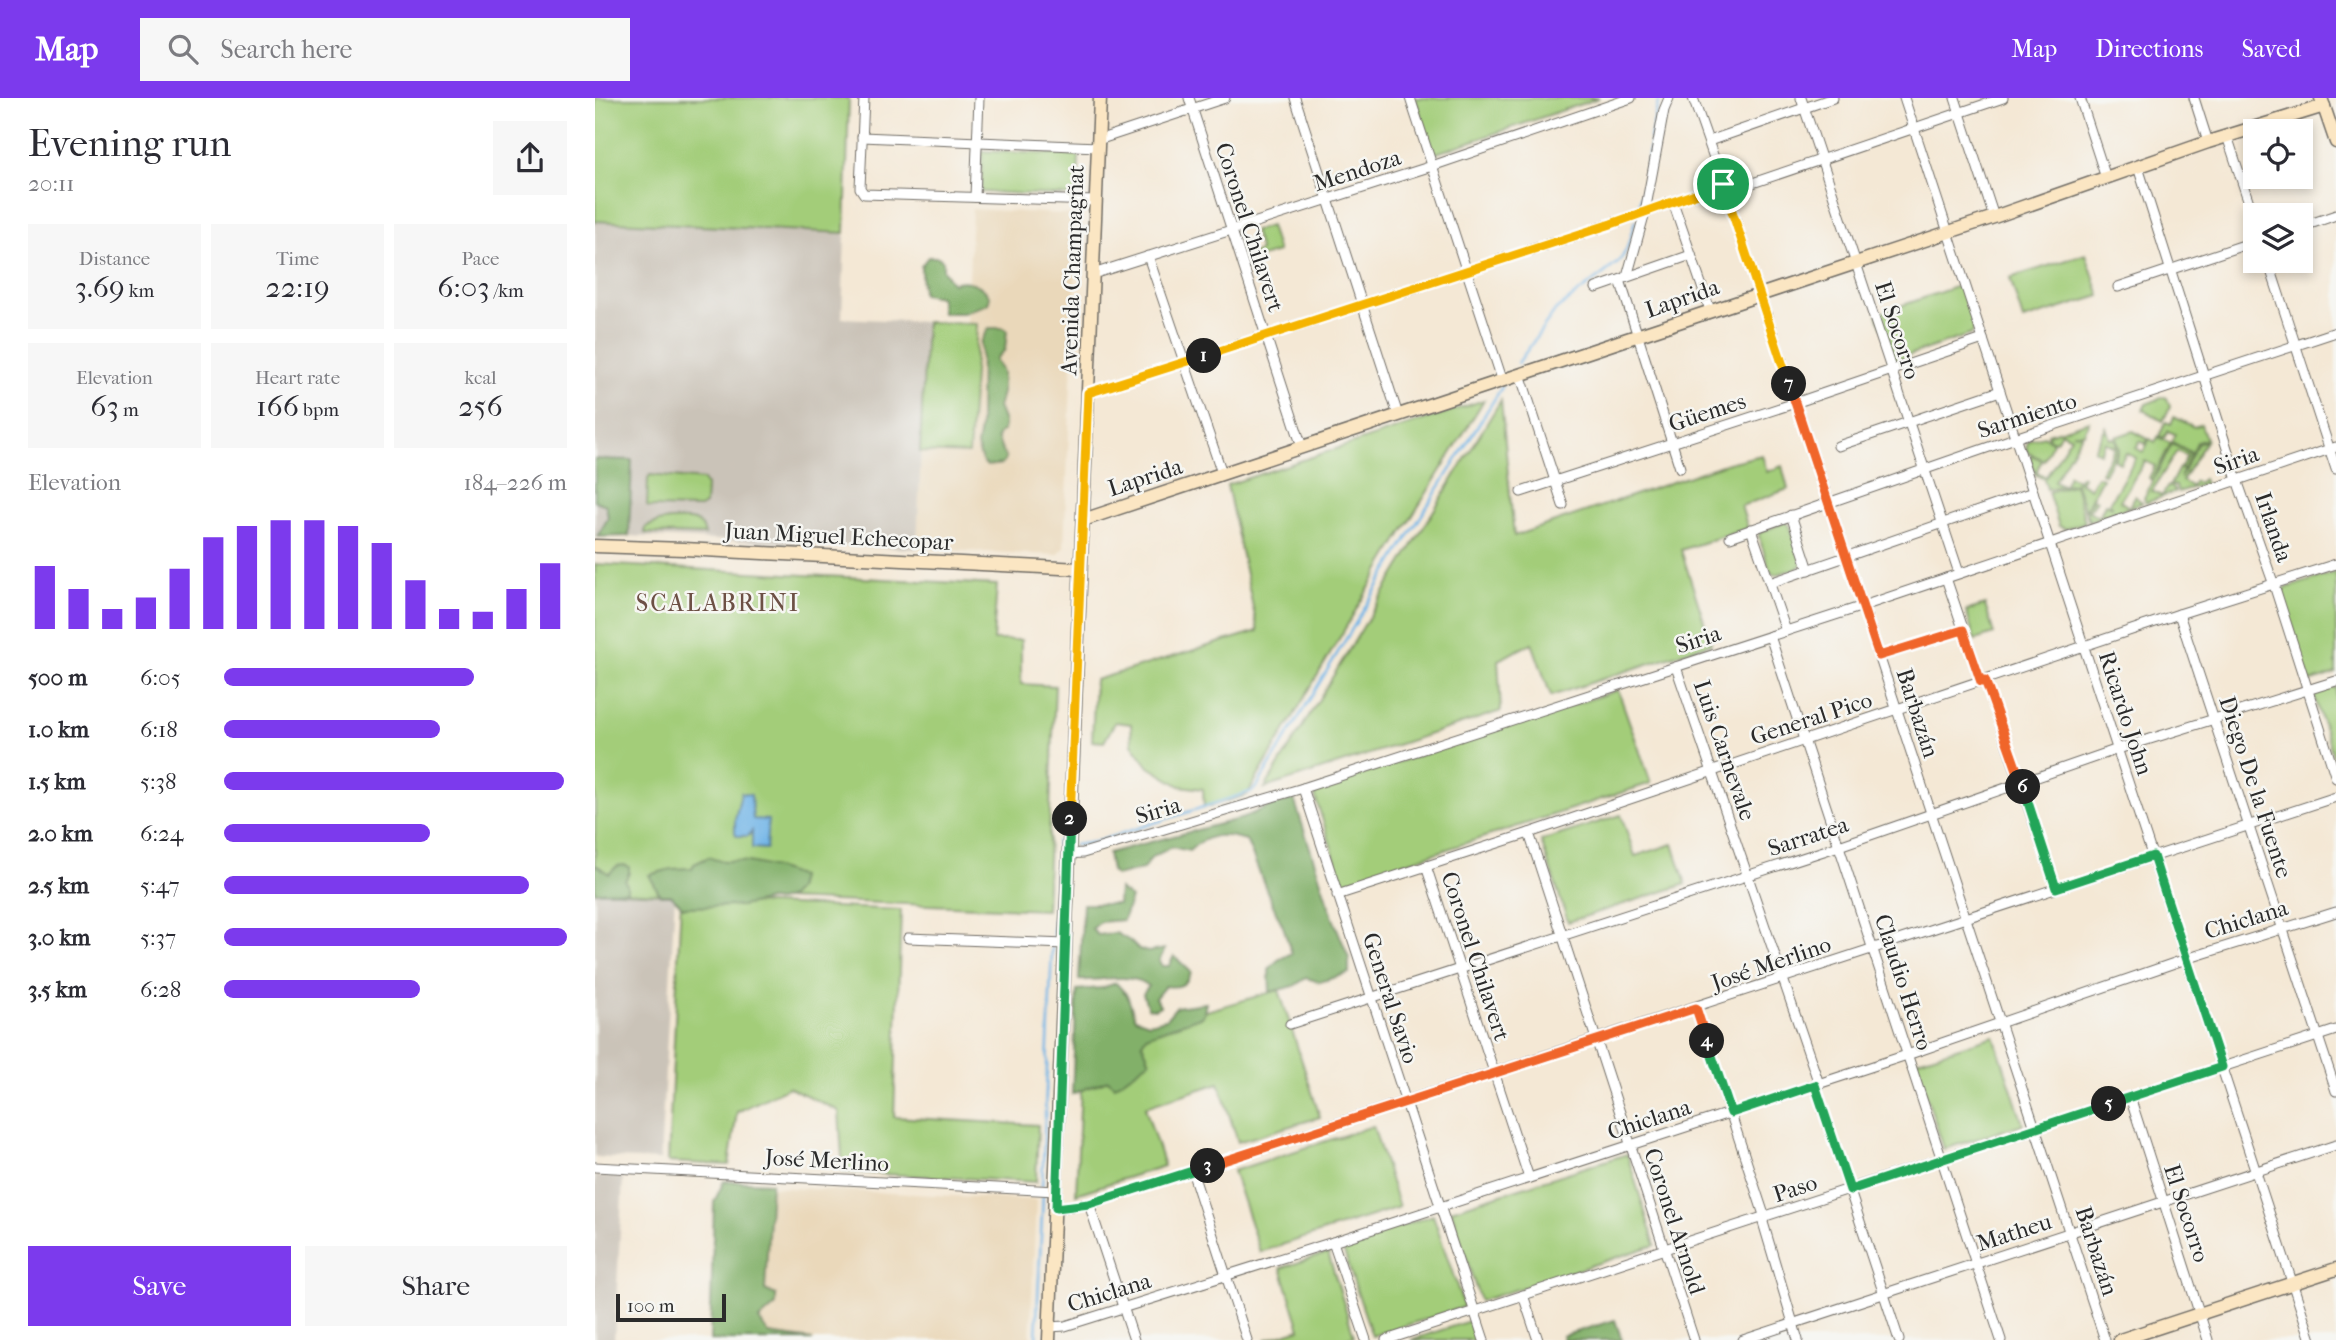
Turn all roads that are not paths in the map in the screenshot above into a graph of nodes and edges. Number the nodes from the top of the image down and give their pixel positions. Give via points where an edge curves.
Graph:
1 (864, 98) edge
2 (979, 98) edge
3 (1100, 98) edge
4 (1189, 98) edge
5 (1225, 98) edge
6 (1295, 98) edge
7 (1410, 98) edge
8 (1631, 98) edge
9 (1669, 98) edge
10 (1693, 98) edge
11 (1833, 98) edge
12 (1904, 98) edge
13 (1955, 98) edge
14 (2003, 98) edge
15 (2080, 98) edge
16 (2194, 98) edge
17 (2327, 102) edge
18 (1802, 103) edge
19 (1193, 109) junction
20 (1960, 112) junction
21 (1914, 128) junction
22 (2227, 136) junction
23 (862, 137) junction
24 (1709, 141) junction
25 (977, 142) junction
26 (2208, 142) junction
27 (2336, 142) edge
28 (1098, 144) junction
29 (1821, 159) junction
30 (1432, 166) junction
31 (2138, 167) junction
32 (2106, 178) junction
33 (1725, 188) junction
34 (975, 197) junction
35 (1328, 200) junction
36 (1096, 201) junction
37 (1672, 202) junction
38 (2249, 203) edge
39 (1645, 212) junction
40 (2336, 215) edge
41 (1994, 216) junction
42 (2313, 223) edge
43 (1230, 229) junction
44 (1948, 231) junction
45 (2243, 245) edge
46 (1691, 255) junction
47 (1148, 256) junction
48 (1856, 262) junction
49 (1467, 270) junction
50 (2172, 270) junction
51 (2272, 273) edge
52 (1093, 274) junction
53 (1623, 278) junction
54 (2118, 287) dead end
55 (1596, 288) dead end
56 (1759, 293) junction
57 (1361, 304) junction
58 (1710, 310) junction
59 (2336, 332) edge
60 (1638, 335) junction
61 (1265, 337) junction
62 (1983, 339) junction
63 (2296, 345) junction
64 (1184, 363) junction
65 (1891, 370) junction
66 (1520, 373) junction
67 (2204, 377) junction
68 (1502, 379) junction
69 (2000, 391) junction
70 (1088, 393) junction
71 (1795, 403) junction
72 (1398, 415) junction
73 (1908, 422) junction
74 (2015, 438) junction
75 (1673, 444) junction
76 (1837, 446) dead end
77 (1302, 447) junction
78 (2333, 448) edge
79 (1681, 468) dead end
80 (1924, 469) junction
81 (2336, 470) edge
82 (1222, 473) junction
83 (2237, 480) junction
84 (1556, 481) junction
85 (1521, 492) dead end
86 (2033, 492) junction
87 (1828, 503) junction
88 (1563, 505) dead end
89 (1791, 516) junction
90 (1083, 520) junction
91 (1943, 525) junction
92 (1751, 529) junction
93 (1730, 537) dead end
94 (2049, 542) junction
95 (595, 546) edge
96 (1846, 558) junction
97 (2336, 564) edge
98 (1080, 569) junction
99 (1809, 570) junction
100 (1959, 573) junction
101 (1946, 578) junction
102 (1770, 583) junction
103 (2274, 585) junction
104 (1863, 606) junction
105 (2179, 614) junction
106 (1963, 630) junction
107 (1786, 631) junction
108 (1770, 636) junction
109 (2084, 646) junction
110 (1879, 656) junction
111 (1676, 667) junction
112 (1983, 681) junction
113 (2336, 681) edge
114 (2307, 690) junction
115 (1897, 710) junction
116 (2213, 720) junction
117 (1804, 739) junction
118 (2118, 749) junction
119 (1712, 771) junction
120 (2336, 779) edge
121 (2021, 783) junction
122 (1303, 788) junction
123 (2336, 797) edge
124 (1931, 815) junction
125 (2249, 824) junction
126 (1529, 833) junction
127 (1839, 846) junction
128 (1068, 854) junction
129 (2153, 856) junction
130 (1426, 866) junction
131 (1747, 876) junction
132 (2056, 888) junction
133 (1337, 895) junction
134 (2336, 912) edge
135 (1966, 918) junction
136 (2282, 928) junction
137 (1563, 936) junction
138 (908, 939) dead end
139 (1066, 944) junction
140 (1873, 949) junction
141 (2186, 958) junction
142 (1460, 970) junction
143 (1783, 979) junction
144 (1371, 998) junction
145 (1696, 1008) junction
146 (2001, 1023) junction
147 (1290, 1024) dead end
148 (2336, 1030) edge
149 (2318, 1036) junction
150 (1598, 1040) junction
151 (1907, 1055) junction
152 (2222, 1067) junction
153 (1494, 1074) junction
154 (1817, 1085) junction
155 (2336, 1091) edge
156 (2130, 1097) junction
157 (1404, 1102) junction
158 (1731, 1113) junction
159 (2036, 1128) junction
160 (1631, 1145) junction
161 (2336, 1145) edge
162 (1942, 1160) junction
163 (595, 1167) edge
164 (1192, 1171) junction
165 (2256, 1172) junction
166 (1529, 1178) junction
167 (1850, 1190) junction
168 (1056, 1191) junction
169 (2163, 1203) junction
170 (1089, 1204) junction
171 (1440, 1207) junction
172 (1056, 1208) junction
173 (1764, 1218) junction
174 (2071, 1234) junction
175 (1333, 1242) junction
176 (1664, 1248) junction
177 (1976, 1265) junction
178 (2336, 1269) edge
179 (1226, 1276) junction
180 (2293, 1283) junction
181 (1884, 1294) junction
182 (1523, 1295) junction
183 (1124, 1308) junction
184 (1474, 1311) junction
185 (2199, 1314) junction
186 (1793, 1323) junction
187 (1050, 1333) edge
188 (1134, 1340) edge
189 (1247, 1340) edge
190 (1366, 1340) edge
191 (1386, 1340) edge
192 (1483, 1340) edge
193 (1538, 1340) edge
194 (1694, 1340) edge
195 (1743, 1340) edge
196 (1798, 1340) edge
197 (1899, 1340) edge
198 (2001, 1340) edge
199 (2105, 1340) edge
200 (2120, 1340) edge
201 (2208, 1340) edge
202 (2311, 1340) edge

1 - 23 street
2 - 25 street
3 - 28 street, Avenida Champagñat
4 - 19 street, Coronel Chilavert
5 - 19 street
6 - 35 street
7 - 30 street
8 - 30 street, Mendoza
9 - 39 street
10 - 24 street, Barbazán
11 - 18 street
12 - 21 street, Ricardo John
13 - 20 street
14 - 20 street
15 - 32 street
16 - 26 street
17 - 22 street, Laprida
17 - 27 street
18 - 24 street
18 - 29 street, El Socorro
19 - 28 street
19 - 43 street, Coronel Chilavert
20 - 21 street
20 - 41 street
21 - 29 street
21 - 44 street, Ricardo John
22 - 26 street, Laprida
22 - 38 street
23 - 25 street
23 - 34 street via 864,194
24 - 33 street, Barbazán
25 - 28 street
25 - 34 street
26 - 31 street, Laprida
28 - 36 street, Avenida Champagñat
29 - 33 street
29 - 48 street, El Socorro
30 - 35 street, Mendoza
30 - 49 street
31 - 32 street, Laprida
31 - 50 street, Irlanda
32 - 41 street, Laprida
33 - 37 street
33 - 56 street, Barbazán
34 - 36 street
35 - 43 street, Mendoza
35 - 57 street
36 - 52 street, Avenida Champagñat
37 - 39 street
37 - 46 street
39 - 49 street
39 - 53 street
40 - 42 street
41 - 44 street, Laprida
43 - 47 street, Mendoza
43 - 61 street, Coronel Chilavert
44 - 48 street, Laprida
44 - 62 street, Ricardo John
45 - 50 street
46 - 53 street
46 - 58 street
47 - 52 street, Mendoza
47 - 64 street
48 - 56 street, Laprida
48 - 65 street, El Socorro
49 - 57 street
49 - 68 street
50 - 54 street
50 - 67 street, Irlanda
51 - 63 street
52 - 70 street, Avenida Champagñat
53 - 55 street
53 - 60 street
56 - 58 street, Laprida
56 - 71 street, Barbazán
57 - 61 street
57 - 72 street
58 - 60 street, Laprida
59 - 63 street, Sarmiento
60 - 66 street, Laprida
60 - 75 street
61 - 64 street
61 - 77 street, Coronel Chilavert
62 - 65 street, Güemes
62 - 69 street, Ricardo John
63 - 67 street, Sarmiento
63 - 78 street
64 - 70 street
64 - 82 street
65 - 71 street, Güemes
65 - 73 street, El Socorro
66 - 68 street, Laprida
66 - 84 street
67 - 74 street, Sarmiento
67 - 83 street, Irlanda
68 - 72 street, Laprida
69 - 73 street
69 - 74 street, Ricardo John
70 - 90 street, Avenida Champagñat
71 - 75 street, Güemes
71 - 87 street, Barbazán
72 - 77 street, Laprida
73 - 76 street
73 - 80 street, El Socorro
74 - 80 street, Sarmiento
74 - 86 street, Ricardo John
75 - 79 street
75 - 84 street, Güemes
77 - 82 street, Laprida
78 - 81 street
78 - 83 street, Siria
80 - 87 street, Sarmiento
80 - 91 street, El Socorro
82 - 90 street, Laprida
83 - 94 street, Siria
83 - 103 street, Irlanda
84 - 85 street, Güemes
84 - 88 street
86 - 91 street
86 - 94 street, Ricardo John
87 - 89 street, Sarmiento
87 - 96 street, Barbazán
89 - 92 street, Sarmiento
89 - 99 street
90 - 98 street, Avenida Champagñat
91 - 96 street
91 - 100 street, El Socorro
92 - 93 street, Sarmiento
92 - 102 street
94 - 100 street, Siria
94 - 109 street, Ricardo John
95 - 98 street, Juan Miguel Echecopar
96 - 99 street
96 - 104 street, Barbazán
97 - 103 street, General Pico
98 - 128 street, Avenida Champagñat
99 - 102 street
100 - 101 street, Siria
101 - 104 street, Siria
101 - 106 street
102 - 107 street
103 - 105 street, General Pico
103 - 114 street, Irlanda
104 - 107 street, Siria
104 - 110 street, Barbazán
105 - 109 street, General Pico
105 - 116 street, Diego De la Fuente
106 - 110 street
106 - 112 street
107 - 108 street, Siria
108 - 111 street, Siria
108 - 117 street, Claudio Herro
109 - 112 street, General Pico
109 - 118 street, Ricardo John
110 - 115 street, Barbazán
111 - 119 street, Luis Carnevale
111 - 122 street, Siria
112 - 115 street, General Pico
112 - 121 street
113 - 114 street, Sarratea
114 - 116 street, Sarratea
114 - 120 street, Irlanda
115 - 117 street, General Pico
115 - 124 street, Barbazán
116 - 118 street, Sarratea
116 - 125 street, Diego De la Fuente
117 - 119 street, General Pico
117 - 127 street, Claudio Herro
118 - 121 street, Sarratea
118 - 129 street, Ricardo John
119 - 126 street, General Pico
119 - 131 street, Luis Carnevale
121 - 124 street, Sarratea
121 - 132 street
122 - 128 street, Siria
122 - 133 street, General Savio
123 - 125 street, José Merlino
124 - 127 street, Sarratea
124 - 135 street, Barbazán
125 - 129 street, José Merlino
125 - 136 street, Diego De la Fuente
126 - 130 street, General Pico
126 - 137 street, Coronel Arnold
127 - 131 street, Sarratea
127 - 140 street, Claudio Herro
128 - 139 street, Avenida Champagñat
129 - 132 street, José Merlino
129 - 141 street, Ricardo John
130 - 133 street, General Pico
130 - 142 street, Coronel Chilavert
131 - 137 street, Sarratea
131 - 143 street, Luis Carnevale
132 - 135 street, José Merlino
133 - 144 street, General Savio
134 - 136 street, Chiclana
135 - 140 street, José Merlino
135 - 146 street, Barbazán
136 - 141 street, Chiclana
136 - 149 street, Diego De la Fuente
137 - 142 street, Sarratea
137 - 150 street, Coronel Arnold
138 - 139 street
139 - 168 street, Avenida Champagñat
140 - 143 street, José Merlino
140 - 151 street, Claudio Herro
141 - 146 street, Chiclana
141 - 152 street, Ricardo John
142 - 144 street, Sarratea
142 - 153 street, Coronel Chilavert
143 - 145 street, José Merlino
143 - 154 street, Luis Carnevale
144 - 147 street, Sarratea
144 - 157 street, General Savio
145 - 150 street, José Merlino
145 - 158 street
146 - 151 street, Chiclana
146 - 159 street, Barbazán
148 - 149 street, Paso
149 - 152 street, Paso
149 - 155 street, Diego De la Fuente
150 - 153 street, José Merlino
150 - 160 street, Coronel Arnold
151 - 154 street, Chiclana
151 - 162 street, Claudio Herro
152 - 156 street, Paso
152 - 165 street, Ricardo John
153 - 157 street, José Merlino
153 - 166 street, Coronel Chilavert
154 - 158 street, Chiclana
154 - 167 street, Luis Carnevale
156 - 159 street, Paso
156 - 169 street, El Socorro
157 - 164 street, José Merlino
157 - 171 street, General Savio
158 - 160 street, Chiclana
158 - 173 street
159 - 162 street, Paso
159 - 174 street, Barbazán
160 - 166 street, Chiclana
160 - 176 street, Coronel Arnold
161 - 165 street, Matheu
162 - 167 street, Paso
162 - 177 street, Claudio Herro
163 - 168 street, José Merlino
164 - 170 street, José Merlino
164 - 179 street
165 - 169 street, Matheu
165 - 180 street, Ricardo John
166 - 171 street, Chiclana
167 - 173 street, Paso
167 - 181 street, Luis Carnevale
168 - 172 street, Avenida Champagñat
169 - 174 street, Matheu
169 - 185 street, El Socorro
170 - 172 street, José Merlino
170 - 183 street
171 - 175 street, Chiclana
171 - 184 street, General Savio
172 - 187 street, Avenida Champagñat
173 - 176 street, Paso
173 - 186 street
174 - 177 street, Matheu
174 - 199 street, Barbazán
175 - 179 street, Chiclana
175 - 190 street
176 - 182 street, Paso
176 - 194 street, Coronel Arnold
177 - 181 street, Matheu
177 - 198 street, Claudio Herro
178 - 180 street
179 - 183 street, Chiclana
179 - 189 street
180 - 185 street
180 - 202 street, Ricardo John
181 - 186 street, Matheu
181 - 197 street, Luis Carnevale
182 - 184 street, Paso
182 - 193 street
183 - 187 street, Chiclana
183 - 188 street
184 - 191 street, Paso
184 - 192 street, General Savio
185 - 200 street
185 - 201 street, El Socorro
186 - 195 street, Matheu
186 - 196 street

